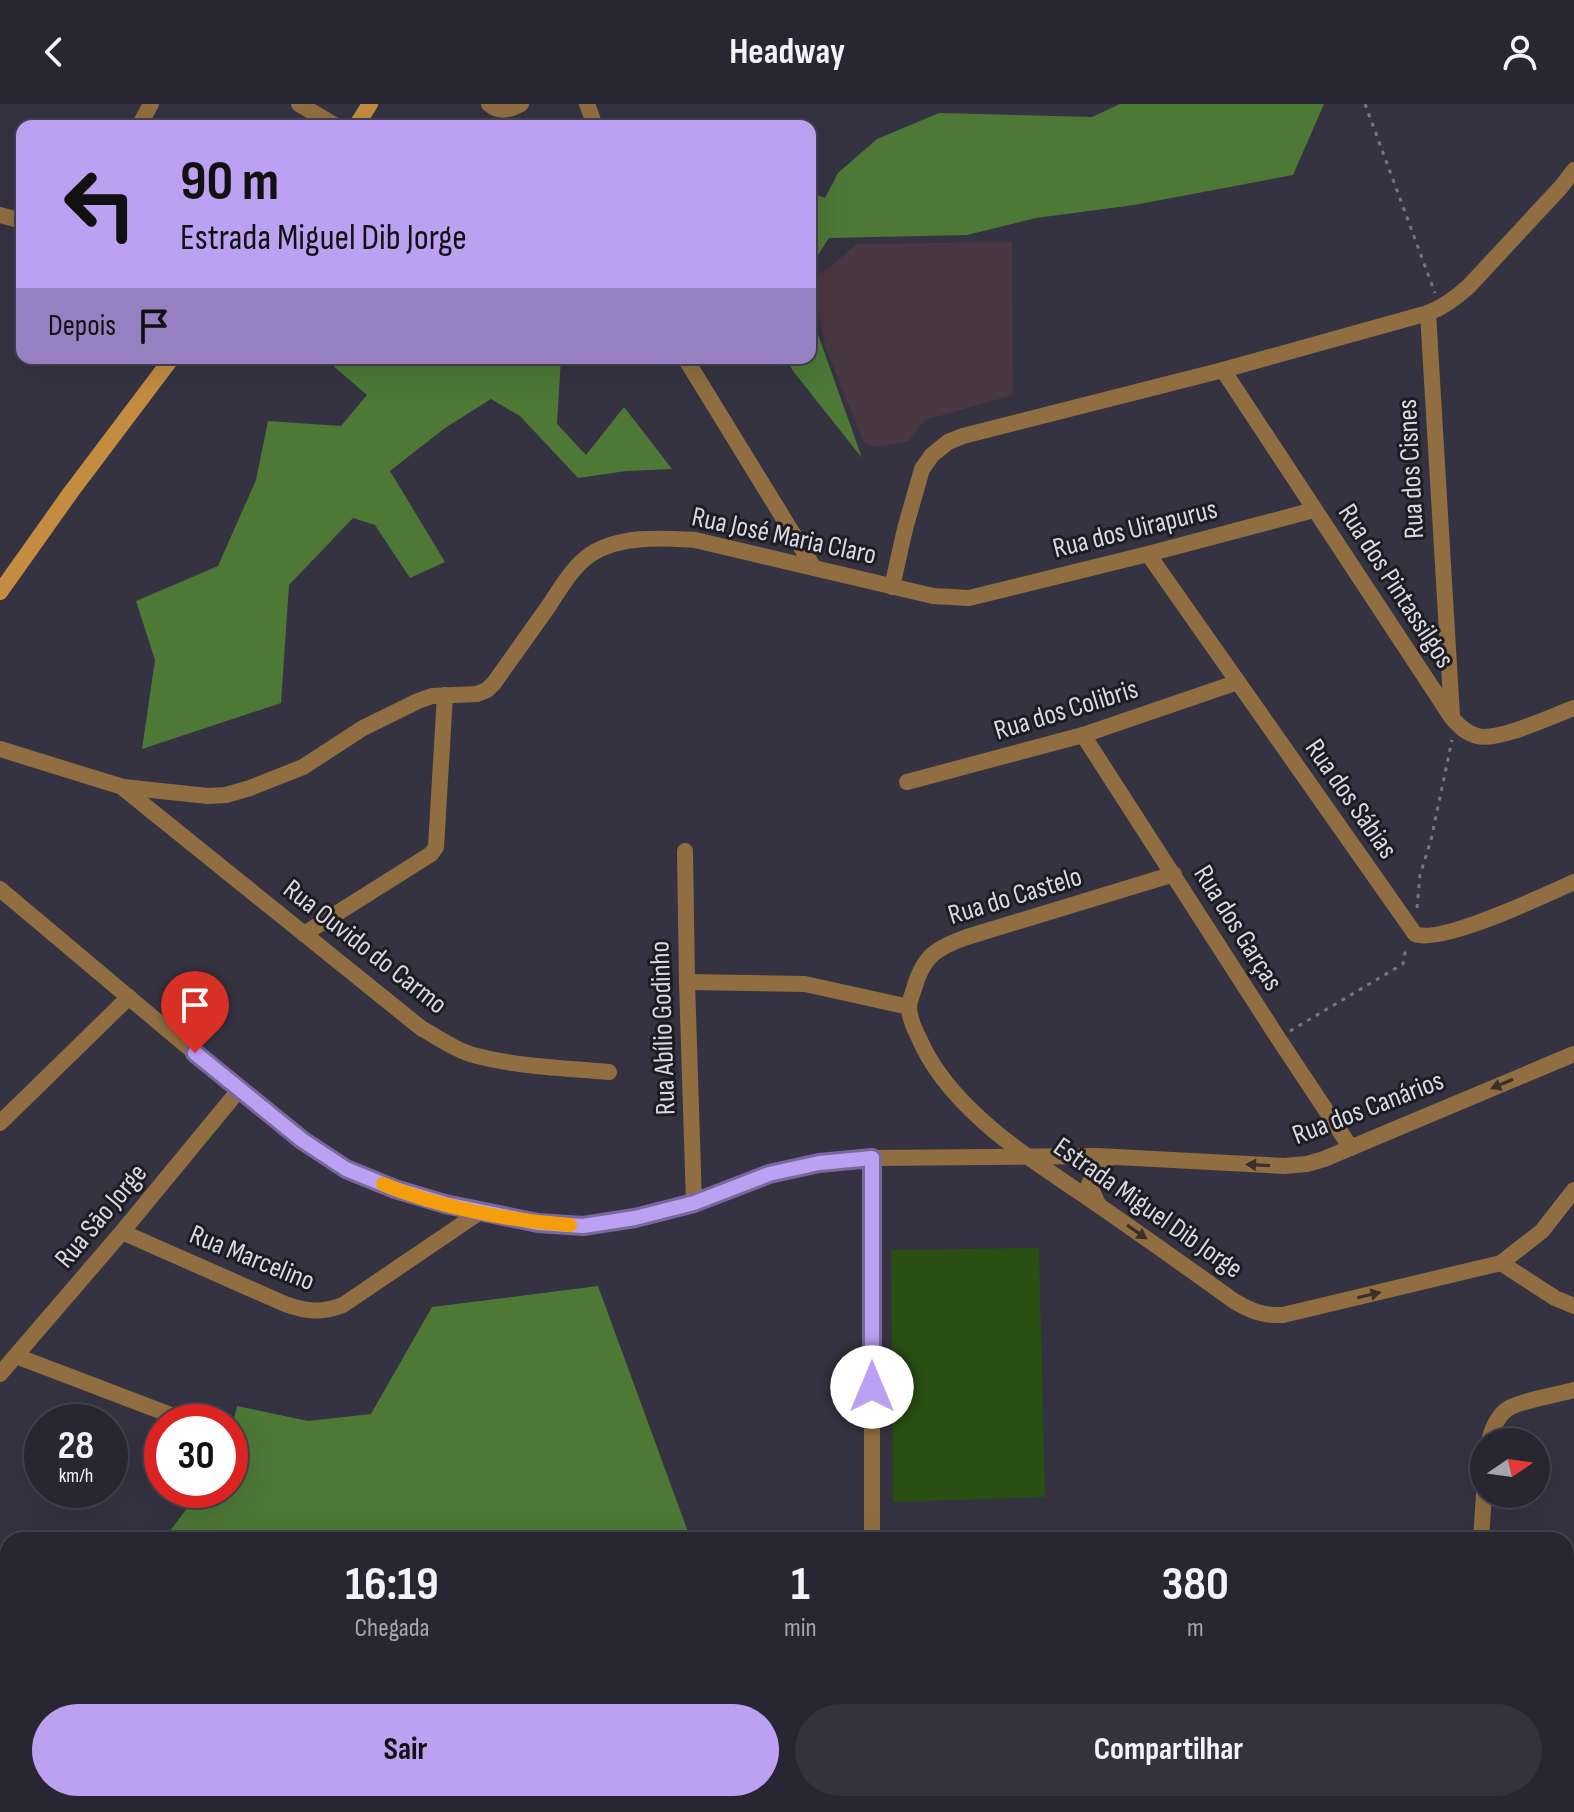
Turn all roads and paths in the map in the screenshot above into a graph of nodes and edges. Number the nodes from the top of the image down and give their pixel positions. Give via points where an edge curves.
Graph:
1 (299, 104) edge
2 (489, 104) edge
3 (521, 104) edge
4 (1365, 104) edge
5 (326, 120) edge
6 (1574, 170) edge
7 (1434, 311) junction
8 (167, 364) edge
9 (689, 364) edge
10 (1223, 370) junction
11 (1314, 510) junction
12 (1148, 554) junction
13 (814, 568) junction
14 (892, 587) junction
15 (0, 592) edge
16 (1238, 682) junction
17 (445, 695) junction
18 (1574, 708) edge
19 (1455, 721) junction
20 (1083, 735) junction
21 (0, 749) edge
22 (907, 782) dead end
23 (123, 787) junction
24 (685, 851) dead end
25 (1174, 874) junction
26 (1574, 882) edge
27 (0, 889) edge
28 (1412, 930) junction
29 (304, 934) junction
30 (687, 982) junction
31 (129, 997) junction
32 (909, 1007) junction
33 (1278, 1038) junction
34 (1574, 1054) edge
35 (609, 1072) dead end
36 (239, 1090) junction
37 (0, 1123) edge
38 (1351, 1148) junction
39 (1027, 1155) junction
40 (1115, 1157) junction
41 (872, 1158) junction
42 (1574, 1190) edge
43 (694, 1203) junction
44 (1098, 1205) junction
45 (480, 1212) junction
46 (122, 1232) junction
47 (1501, 1263) junction
48 (1574, 1306) edge
49 (16, 1356) junction
50 (0, 1374) edge
51 (1574, 1390) edge
52 (144, 1405) edge
53 (1494, 1428) edge
54 (1483, 1508) edge
55 (872, 1532) edge
56 (1482, 1532) edge

1 - 5 street
2 - 3 street via 498,110
4 - 7 path
6 - 7 street, Rua José Maria Claro via 1469,286
7 - 10 street, Rua José Maria Claro
7 - 19 street, Rua dos Cisnes
8 - 15 street
9 - 13 street
10 - 11 street, Rua dos Pintassilgos
10 - 14 street, Rua José Maria Claro via 948,442 922,469
11 - 12 street, Rua dos Uirapurus
11 - 19 street, Rua dos Pintassilgos
12 - 14 street, Rua dos Uirapurus via 969,598
12 - 16 street, Rua dos Sábias
13 - 14 street, Rua José Maria Claro
13 - 17 street, Rua José Maria Claro via 695,540 609,545 590,555 568,578 487,690
16 - 20 street, Rua dos Colibris
16 - 28 street, Rua dos Sábias
17 - 23 street, Rua José Maria Claro via 418,701 363,728 303,767 226,795
17 - 29 street via 437,843 431,854
18 - 19 street via 1496,737 1476,736
19 - 28 path
20 - 22 street, Rua dos Colibris
20 - 25 street, Rua dos Garças
21 - 23 street, Rua José Maria Claro
23 - 29 street, Rua Ouvido do Carmo
24 - 30 street, Rua Abílio Godinho
25 - 32 street, Rua do Castelo via 942,946 917,977
25 - 33 street, Rua dos Garças
26 - 28 street via 1450,931 1423,937
27 - 31 street, Estrada Miguel Dib Jorge
28 - 33 path via 1403,964
29 - 35 street, Rua Ouvido do Carmo via 421,1028 450,1045 534,1066
30 - 32 street via 805,984
30 - 43 street, Rua Abílio Godinho
31 - 36 street, Estrada Miguel Dib Jorge
31 - 37 street
32 - 39 street via 922,1046 950,1089
33 - 38 street, Rua dos Garças
34 -> 38 street, Rua dos Canários
36 - 45 street, Estrada Miguel Dib Jorge via 346,1169 395,1189
36 - 46 street, Rua São Jorge
38 -> 40 street, Rua dos Canários via 1307,1164 1284,1166
39 - 40 street, Rua dos Canários
39 - 41 street, Estrada Miguel Dib Jorge
39 - 44 street, Estrada Miguel Dib Jorge
40 - 44 street via 1099,1162 1089,1184
41 - 43 street, Estrada Miguel Dib Jorge via 769,1174
41 - 55 street
42 - 47 street, Estrada Miguel Dib Jorge via 1542,1231
43 - 45 street, Estrada Miguel Dib Jorge via 583,1226
44 -> 47 street, Estrada Miguel Dib Jorge via 1234,1301 1263,1315 1283,1315
45 - 46 street, Rua Marcelino via 343,1305 315,1312 285,1304
46 - 49 street, Rua São Jorge
47 - 48 street
49 - 50 street, Rua São Jorge
49 - 52 street
51 - 53 street via 1508,1409
54 - 56 street

